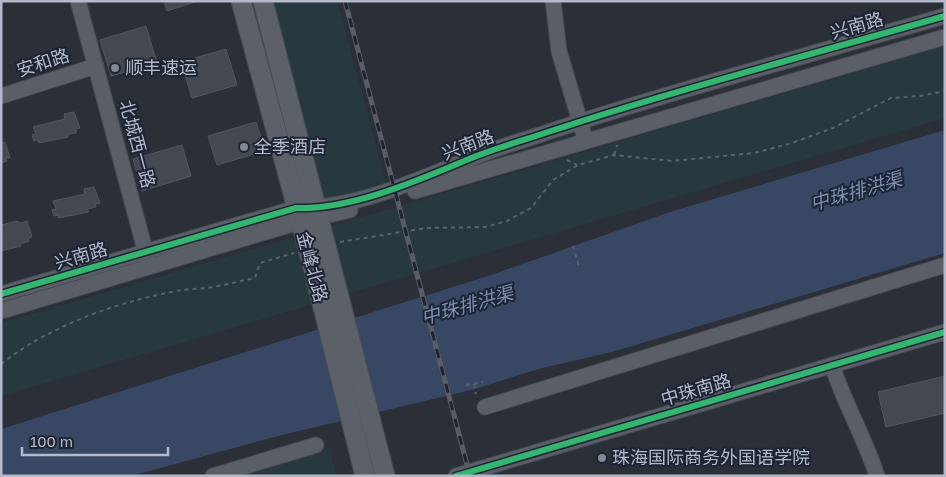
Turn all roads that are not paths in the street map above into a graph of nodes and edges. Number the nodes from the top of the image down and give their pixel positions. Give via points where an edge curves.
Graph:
1 (78, 1) edge
2 (241, 1) edge
3 (263, 1) edge
4 (553, 1) edge
5 (945, 16) edge
6 (945, 37) edge
7 (96, 66) junction
8 (1, 96) edge
9 (580, 122) junction
10 (585, 141) junction
11 (317, 214) junction
12 (297, 215) junction
13 (319, 256) junction
14 (148, 260) junction
15 (945, 265) edge
16 (1, 294) edge
17 (1, 311) edge
18 (945, 332) edge
19 (832, 365) junction
20 (481, 400) road end
21 (316, 445) dead end
22 (213, 476) edge
23 (365, 476) edge
24 (385, 476) edge
25 (456, 476) edge
26 (877, 476) edge

1 - 7 street, 北城西一路
2 - 12 main road, 金峰北路
3 - 11 main road, 金峰北路
4 - 9 street via 560,51
5 - 9 street, 兴南路
6 - 10 street, 兴南路
7 - 8 street, 安和路
7 - 14 street, 北城西一路
9 - 10 street
9 - 11 street, 兴南路
10 - 11 street, 兴南路
11 - 12 street, 兴南路
11 - 13 main road, 金峰北路
12 - 13 main road, 金峰北路
12 - 14 street, 兴南路
13 - 23 main road, 金峰北路
13 - 24 main road, 金峰北路
14 - 16 street, 兴南路
14 - 17 street, 兴南路
15 - 20 street
18 - 19 street, 中珠南路
19 - 25 street, 中珠南路
19 - 26 street via 840,392
21 - 22 street

